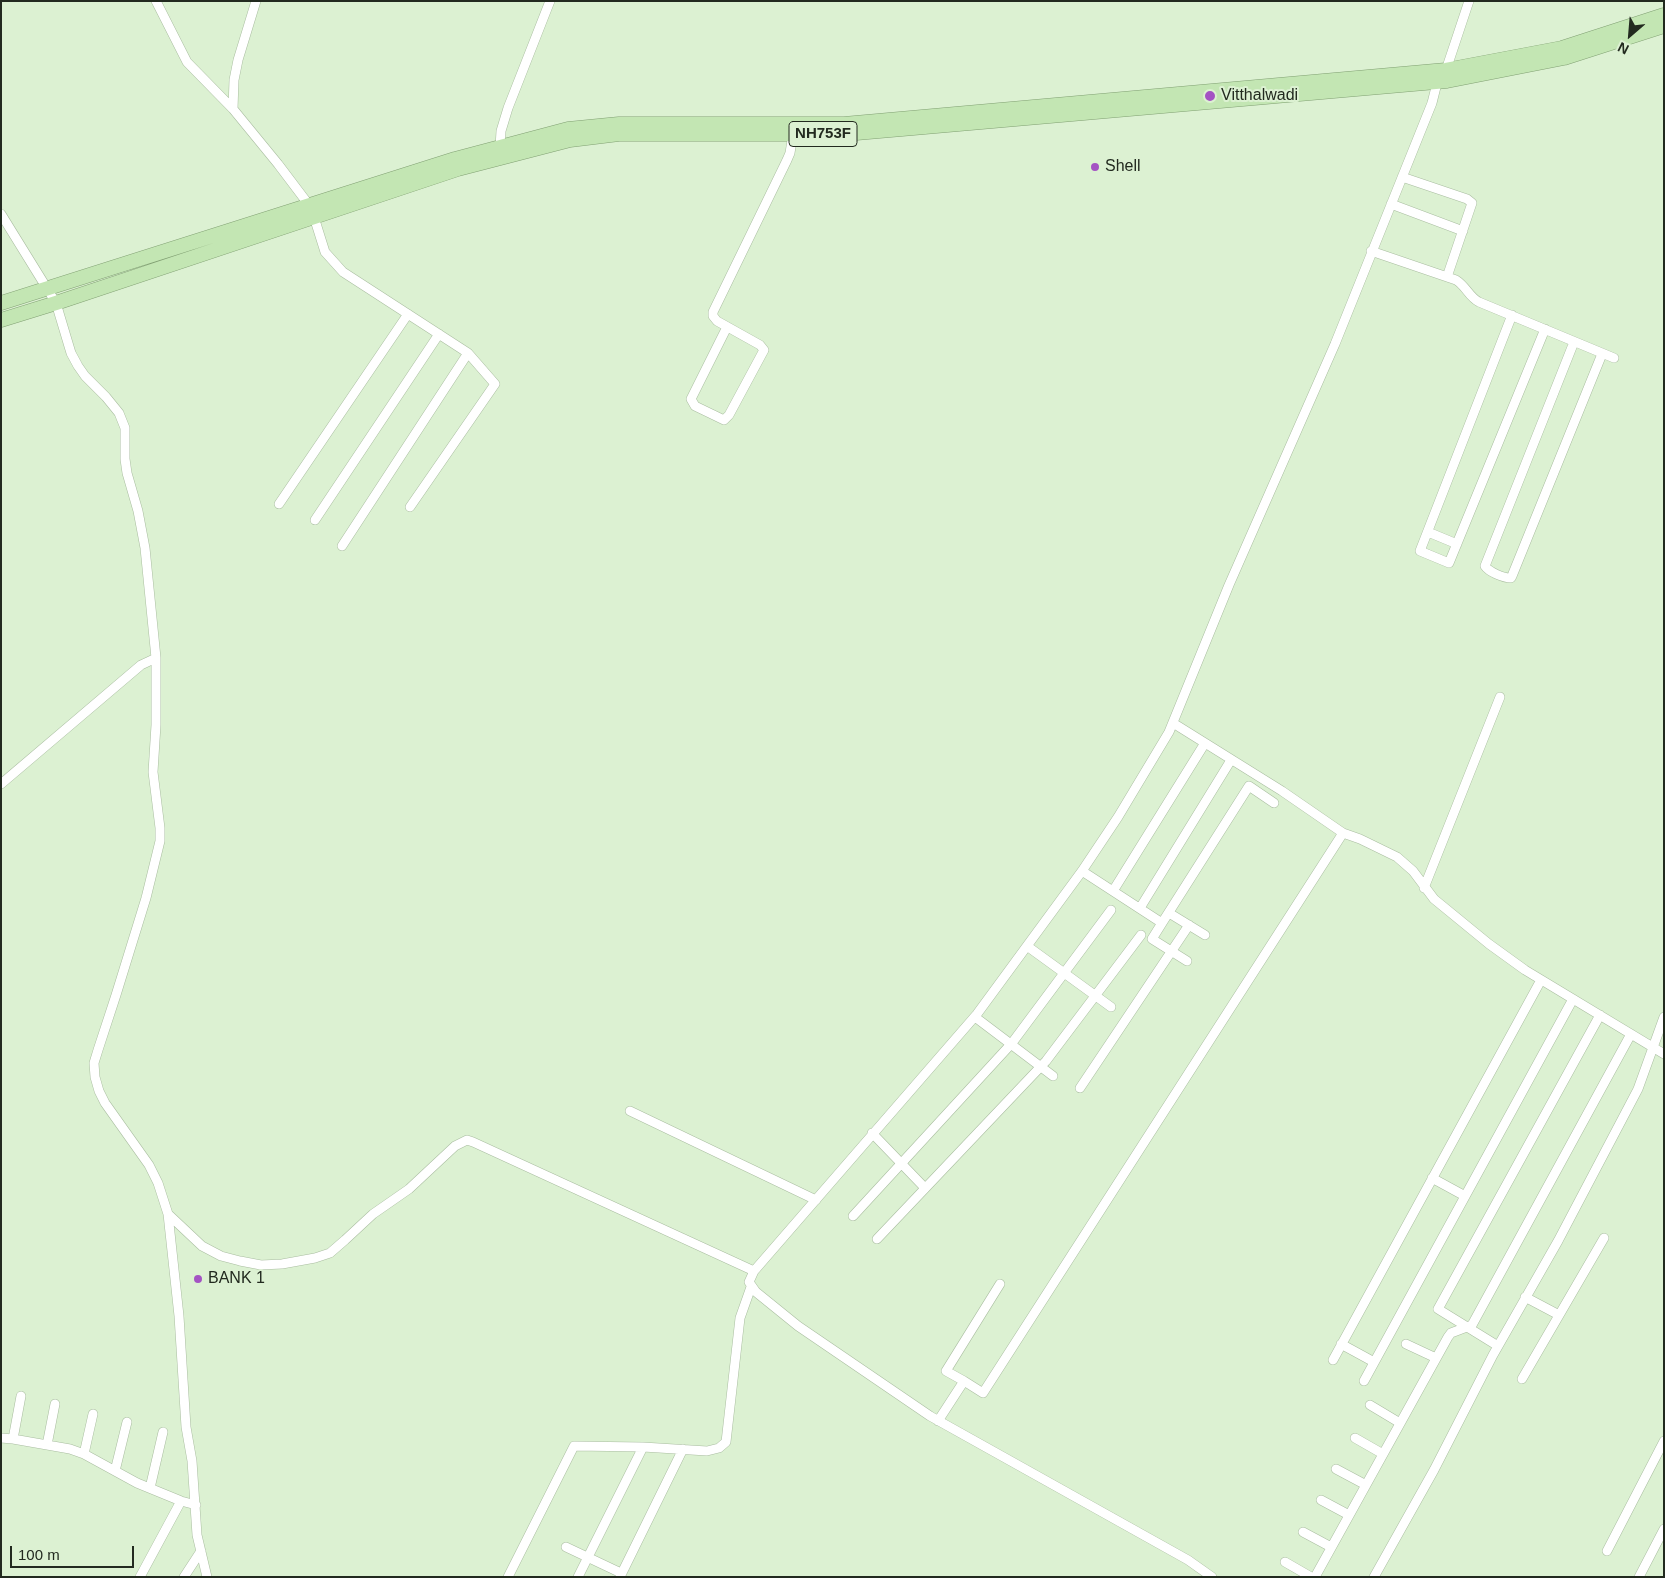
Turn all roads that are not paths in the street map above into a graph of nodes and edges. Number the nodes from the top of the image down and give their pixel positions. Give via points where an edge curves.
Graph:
1 (256, 1) edge
2 (550, 1) edge
3 (1468, 1) edge
4 (159, 3) edge
5 (1664, 15) edge
6 (1664, 26) edge
7 (1441, 74) junction
8 (233, 109) junction
9 (793, 134) junction
10 (500, 147) junction
11 (1402, 177) junction
12 (1391, 204) junction
13 (312, 211) junction
14 (1, 214) edge
15 (1463, 230) junction
16 (1372, 252) junction
17 (1447, 277) junction
18 (46, 288) junction
19 (1, 303) edge
20 (56, 303) junction
21 (408, 314) junction
22 (1512, 315) junction
23 (1, 320) edge
24 (727, 327) junction
25 (1545, 329) junction
26 (439, 334) junction
27 (1574, 342) junction
28 (468, 353) junction
29 (1602, 354) junction
30 (1614, 358) dead end
31 (279, 504) dead end
32 (410, 507) dead end
33 (315, 520) dead end
34 (1428, 532) junction
35 (1457, 544) junction
36 (342, 546) dead end
37 (156, 658) junction
38 (1500, 698) dead end
39 (1173, 723) junction
40 (1204, 743) junction
41 (1231, 760) junction
42 (1, 784) edge
43 (1274, 802) dead end
44 (1343, 833) junction
45 (1082, 871) junction
46 (1424, 888) junction
47 (1113, 891) junction
48 (1140, 908) junction
49 (1111, 910) dead end
50 (1169, 913) junction
51 (1162, 924) junction
52 (1189, 925) junction
53 (1141, 935) dead end
54 (1205, 935) dead end
55 (1028, 946) junction
56 (1171, 951) junction
57 (1187, 961) dead end
58 (1065, 974) junction
59 (1541, 980) junction
60 (1095, 996) junction
61 (1573, 999) junction
62 (1111, 1007) dead end
63 (1600, 1015) junction
64 (975, 1017) junction
65 (1664, 1017) edge
66 (1631, 1034) junction
67 (1011, 1045) junction
68 (1653, 1047) junction
69 (1664, 1054) edge
70 (1040, 1067) junction
71 (1053, 1076) dead end
72 (1080, 1088) dead end
73 (630, 1111) dead end
74 (872, 1133) junction
75 (902, 1164) junction
76 (1432, 1178) junction
77 (925, 1188) junction
78 (1465, 1196) junction
79 (816, 1200) junction
80 (168, 1214) junction
81 (853, 1216) dead end
82 (1604, 1238) dead end
83 (877, 1239) dead end
84 (754, 1270) junction
85 (1000, 1284) dead end
86 (751, 1287) junction
87 (1525, 1296) junction
88 (1559, 1315) junction
89 (1468, 1327) junction
90 (1341, 1344) junction
91 (1406, 1344) dead end
92 (1498, 1346) junction
93 (1436, 1358) junction
94 (1332, 1360) dead end
95 (1374, 1362) junction
96 (1522, 1379) dead end
97 (964, 1381) junction
98 (1364, 1381) dead end
99 (21, 1396) dead end
100 (55, 1404) dead end
101 (1370, 1405) dead end
102 (92, 1414) dead end
103 (938, 1421) junction
104 (127, 1422) dead end
105 (1400, 1423) junction
106 (163, 1432) dead end
107 (1, 1438) edge
108 (1355, 1438) dead end
109 (13, 1439) junction
110 (1664, 1441) edge
111 (47, 1445) junction
112 (643, 1447) junction
113 (683, 1449) junction
114 (84, 1454) junction
115 (1383, 1454) junction
116 (1336, 1469) dead end
117 (115, 1471) junction
118 (1366, 1485) junction
119 (150, 1488) junction
120 (1321, 1500) dead end
121 (181, 1501) junction
122 (196, 1504) junction
123 (1349, 1515) junction
124 (1664, 1528) edge
125 (1302, 1532) dead end
126 (566, 1547) dead end
127 (1331, 1547) junction
128 (201, 1551) junction
129 (1607, 1551) dead end
130 (588, 1557) junction
131 (1285, 1562) dead end
132 (620, 1575) edge
133 (1206, 1575) edge
134 (1377, 1576) edge
135 (140, 1577) edge
136 (184, 1577) edge
137 (207, 1577) edge
138 (508, 1577) edge
139 (578, 1577) edge
140 (1313, 1577) edge
141 (1639, 1577) edge

1 - 8 street via 238,60
2 - 10 street via 508,108
3 - 7 street
4 - 8 street via 187,62
5 - 7 highway, NH753F via 1562,48
6 - 7 highway, NH753F via 1564,58
7 - 9 highway, NH753F via 854,133
7 - 10 highway, NH753F via 844,124 619,124 568,129
7 - 11 street
8 - 13 street
9 - 13 highway, NH753F via 619,134 570,140
9 - 24 street via 787,160 713,312 714,319
10 - 13 highway, NH753F via 455,159
11 - 12 street
11 - 15 street via 1470,201 1472,206
12 - 15 street
12 - 16 street
13 - 18 highway, NH753F
13 - 20 highway, NH753F
13 - 21 street via 321,242 331,260
14 - 18 street
15 - 17 street
16 - 17 street
16 - 39 street
17 - 22 street via 1462,284 1474,299
18 - 19 highway, NH753F
18 - 20 street
20 - 23 highway, NH753F
20 - 37 street via 78,366 119,413 125,428 127,474 145,548
21 - 26 street
21 - 31 street
22 - 25 street
22 - 34 street
24 - 24 street via 691,400 695,406 724,420 764,350
25 - 27 street
25 - 35 street
26 - 28 street
26 - 33 street
27 - 29 street
27 - 29 street via 1485,566 1507,578 1512,576
28 - 32 street via 495,384
28 - 36 street
29 - 30 street
34 - 35 street
34 - 35 street via 1420,551 1450,563
37 - 42 street via 141,666
37 - 80 street via 153,772 160,842 146,898 94,1063 99,1091 149,1165
38 - 46 street
39 - 40 street
39 - 45 street
40 - 41 street
40 - 47 street
41 - 44 street
41 - 48 street
43 - 50 street via 1250,786
44 - 46 street via 1397,857
44 - 97 street via 984,1393
45 - 47 street
45 - 55 street
46 - 59 street via 1489,944
47 - 48 street
48 - 51 street
49 - 58 street
50 - 51 street
50 - 52 street
51 - 56 street via 1152,939
52 - 54 street
52 - 56 street
53 - 60 street
55 - 58 street
55 - 64 street
56 - 57 street
56 - 72 street
58 - 60 street
58 - 67 street
59 - 61 street
59 - 76 street
60 - 62 street
60 - 70 street
61 - 63 street
61 - 78 street
63 - 66 street
63 - 89 street via 1438,1309
64 - 67 street
64 - 74 street
65 - 68 street
66 - 68 street
66 - 89 street via 1472,1325
67 - 70 street
67 - 75 street
68 - 69 street
68 - 87 street via 1638,1088 1558,1241
70 - 71 street
70 - 77 street
73 - 79 street
74 - 75 street
74 - 79 street
75 - 77 street
75 - 81 street
76 - 78 street
76 - 90 street
77 - 83 street
78 - 95 street
79 - 84 street
80 - 84 street via 202,1246 240,1262 261,1266 315,1258 330,1253 454,1146 467,1140
80 - 122 street via 186,1427
82 - 88 street
84 - 86 street via 749,1282
85 - 97 street via 946,1371
86 - 103 street via 798,1326
86 - 113 street via 740,1318 726,1442 707,1451
87 - 88 street
87 - 92 street
88 - 96 street
89 - 92 street
89 - 93 street via 1451,1333
90 - 94 street
90 - 95 street
91 - 93 street
92 - 134 street
93 - 105 street
95 - 98 street
97 - 103 street
99 - 109 street
100 - 111 street
101 - 105 street
102 - 114 street
103 - 133 street via 1172,1552
104 - 117 street
105 - 115 street
106 - 119 street
107 - 109 street
108 - 115 street
109 - 111 street
110 - 129 street
111 - 114 street
112 - 113 street
112 - 130 street
112 - 138 street via 574,1446
113 - 132 street
114 - 117 street
115 - 118 street
116 - 118 street
117 - 119 street
118 - 123 street
119 - 121 street
120 - 123 street
121 - 122 street
121 - 135 street
122 - 128 street
123 - 127 street
124 - 141 street
125 - 127 street
126 - 130 street
127 - 140 street
128 - 136 street
128 - 137 street
130 - 132 street
130 - 139 street
131 - 140 street

